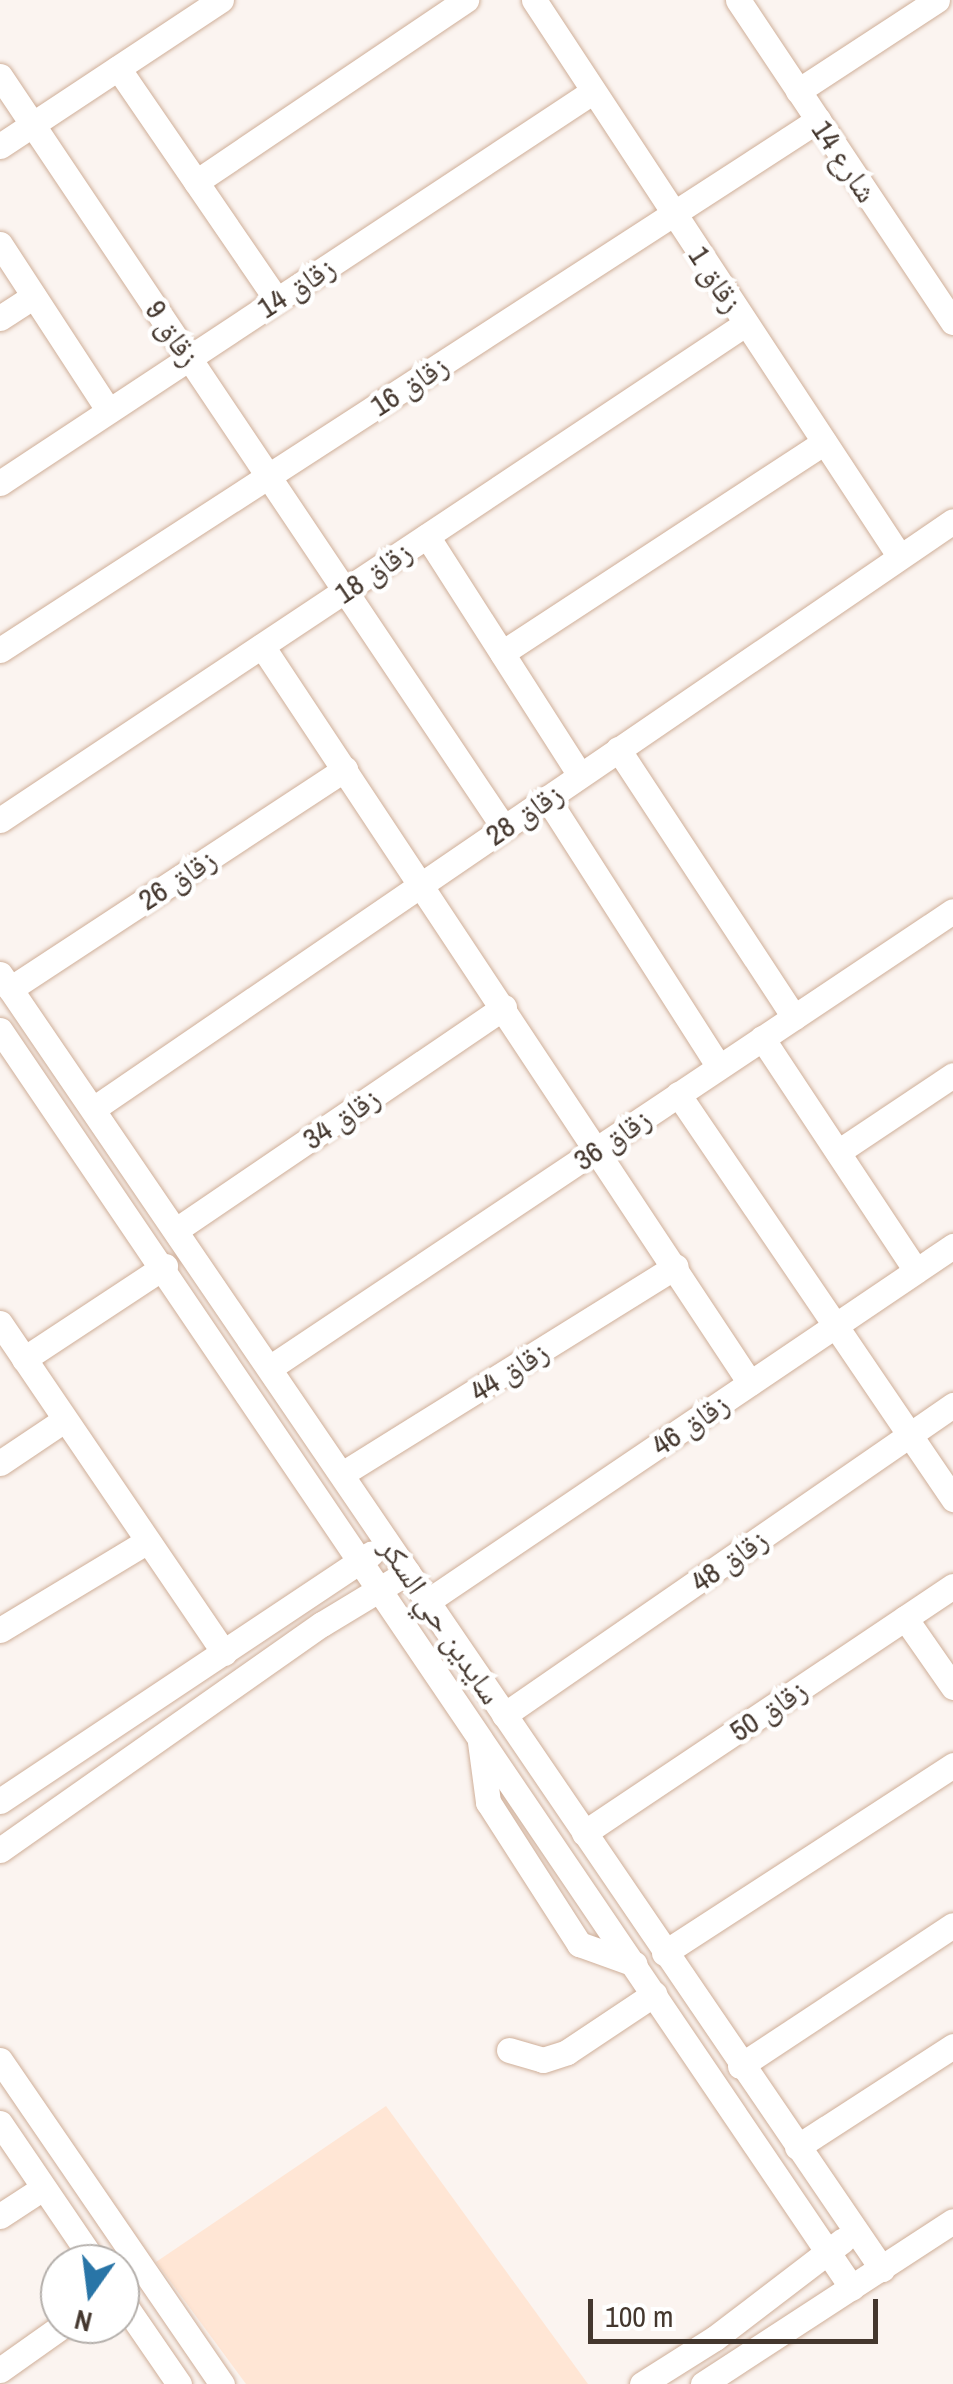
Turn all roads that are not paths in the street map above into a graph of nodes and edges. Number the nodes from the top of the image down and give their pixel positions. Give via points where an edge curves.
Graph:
1 (220, 0) edge
2 (466, 0) edge
3 (534, 0) edge
4 (738, 0) edge
5 (939, 0) edge
6 (953, 18) edge
7 (118, 68) junction
8 (0, 76) edge
9 (798, 91) junction
10 (592, 92) junction
11 (818, 120) junction
12 (32, 125) junction
13 (0, 146) edge
14 (196, 182) junction
15 (673, 214) junction
16 (0, 244) edge
17 (34, 296) junction
18 (277, 300) junction
19 (0, 318) edge
20 (953, 322) edge
21 (745, 324) junction
22 (190, 358) junction
23 (109, 411) junction
24 (824, 442) junction
25 (269, 476) junction
26 (0, 483) edge
27 (953, 521) edge
28 (427, 536) junction
29 (900, 557) junction
30 (346, 590) junction
31 (262, 646) junction
32 (0, 650) edge
33 (502, 653) junction
34 (618, 750) junction
35 (345, 769) junction
36 (580, 775) junction
37 (547, 798) junction
38 (0, 820) edge
39 (504, 828) junction
40 (422, 883) junction
41 (953, 911) edge
42 (5, 982) edge
43 (504, 1007) junction
44 (794, 1017) junction
45 (0, 1030) edge
46 (762, 1038) junction
47 (719, 1067) junction
48 (953, 1075) edge
49 (678, 1094) junction
50 (96, 1106) junction
51 (599, 1147) junction
52 (838, 1152) junction
53 (179, 1228) junction
54 (953, 1246) edge
55 (165, 1266) junction
56 (676, 1266) junction
57 (916, 1270) junction
58 (0, 1324) edge
59 (834, 1326) junction
60 (24, 1359) junction
61 (271, 1367) junction
62 (750, 1383) junction
63 (953, 1405) edge
64 (64, 1420) junction
65 (910, 1435) junction
66 (0, 1464) edge
67 (342, 1474) junction
68 (953, 1499) edge
69 (387, 1542) junction
70 (144, 1543) junction
71 (359, 1563) junction
72 (408, 1572) junction
73 (953, 1586) edge
74 (377, 1592) junction
75 (428, 1601) junction
76 (906, 1618) junction
77 (0, 1630) edge
78 (224, 1653) junction
79 (953, 1687) edge
80 (504, 1715) junction
81 (478, 1732) junction
82 (953, 1765) edge
83 (0, 1801) edge
84 (584, 1833) junction
85 (0, 1850) edge
86 (953, 1924) edge
87 (664, 1953) junction
88 (636, 1964) junction
89 (654, 1994) junction
90 (953, 2046) edge
91 (510, 2050) dead end
92 (0, 2060) edge
93 (740, 2066) junction
94 (0, 2123) edge
95 (798, 2148) junction
96 (43, 2188) junction
97 (0, 2216) edge
98 (953, 2221) edge
99 (855, 2230) junction
100 (82, 2244) edge
101 (830, 2250) junction
102 (882, 2269) junction
103 (852, 2288) junction
104 (140, 2327) edge
105 (40, 2342) edge
106 (0, 2370) edge
107 (179, 2384) edge
108 (222, 2384) edge
109 (642, 2384) edge
110 (703, 2384) edge

1 - 7 street
2 - 14 street
3 - 10 street, زقاق 1
4 - 9 street, شارع 14
5 - 6 street
5 - 9 street
7 - 12 street
7 - 14 street
8 - 12 street, زقاق 9
9 - 11 street, شارع 14
10 - 15 street, زقاق 1
10 - 18 street, زقاق 14
11 - 15 street, زقاق 16
11 - 20 street, شارع 14
12 - 13 street
12 - 22 street, زقاق 9
14 - 18 street
15 - 21 street, زقاق 1
15 - 25 street, زقاق 16
16 - 17 street
17 - 19 street
17 - 23 street
18 - 22 street, زقاق 14
21 - 24 street, زقاق 1
21 - 28 street, زقاق 18
22 - 23 street, زقاق 14
22 - 25 street, زقاق 9
23 - 26 street, زقاق 14
24 - 29 street, زقاق 1
24 - 33 street
25 - 30 street, زقاق 9
25 - 32 street, زقاق 16
27 - 29 street, زقاق 28
28 - 30 street, زقاق 18
28 - 33 street
29 - 34 street, زقاق 28
30 - 31 street, زقاق 18
30 - 39 street, زقاق 9
31 - 35 street
31 - 38 street, زقاق 18
33 - 36 street
34 - 36 street, زقاق 28
34 - 44 street
35 - 40 street
35 - 42 street, زقاق 26
36 - 37 street, زقاق 28
37 - 39 street, زقاق 28
37 - 47 street
39 - 40 street, زقاق 28
40 - 43 street
40 - 50 street, زقاق 28
41 - 44 street, زقاق 36
42 - 50 street, سايدين حي السكر
43 - 51 street
43 - 53 street, زقاق 34
44 - 46 street, زقاق 36
45 - 55 street, سايدين حي السكر
46 - 47 street, زقاق 36
46 - 52 street
47 - 49 street, زقاق 36
48 - 52 street
49 - 51 street, زقاق 36
49 - 59 street
50 - 53 street, سايدين حي السكر
51 - 56 street
51 - 61 street, زقاق 36
52 - 57 street
53 - 61 street, سايدين حي السكر
54 - 57 street, زقاق 46
55 - 60 street
55 - 71 street, سايدين حي السكر
56 - 62 street
56 - 67 street, زقاق 44
57 - 59 street, زقاق 46
58 - 60 street
59 - 62 street, زقاق 46
59 - 65 street
60 - 64 street
61 - 67 street, سايدين حي السكر
62 - 75 street, زقاق 46
63 - 65 street, زقاق 48
64 - 66 street
64 - 70 street
65 - 68 street
65 - 80 street, زقاق 48
67 - 69 street, سايدين حي السكر
69 - 71 street
69 - 72 street, سايدين حي السكر
70 - 77 street
70 - 78 street
71 - 74 street, سايدين حي السكر
71 - 78 street
72 - 74 street
72 - 75 street, سايدين حي السكر
73 - 76 street, زقاق 50
74 - 81 street, سايدين حي السكر
74 - 85 street
75 - 80 street, سايدين حي السكر
76 - 79 street
76 - 84 street, زقاق 50
78 - 83 street
80 - 84 street, سايدين حي السكر
81 - 88 street, سايدين حي السكر
81 - 88 street via 488,1802 579,1944
82 - 87 street
84 - 87 street, سايدين حي السكر
86 - 93 street
87 - 93 street, سايدين حي السكر
88 - 89 street, سايدين حي السكر
89 - 91 street via 567,2052 543,2060
89 - 101 street, سايدين حي السكر
90 - 95 street
92 - 108 street
93 - 95 street, سايدين حي السكر
94 - 96 street
95 - 99 street, سايدين حي السكر
96 - 97 street
96 - 100 street
98 - 102 street
99 - 101 street
99 - 102 street, سايدين حي السكر
101 - 103 street, سايدين حي السكر
101 - 109 street
102 - 103 street
103 - 110 street
104 - 107 street
105 - 106 street

